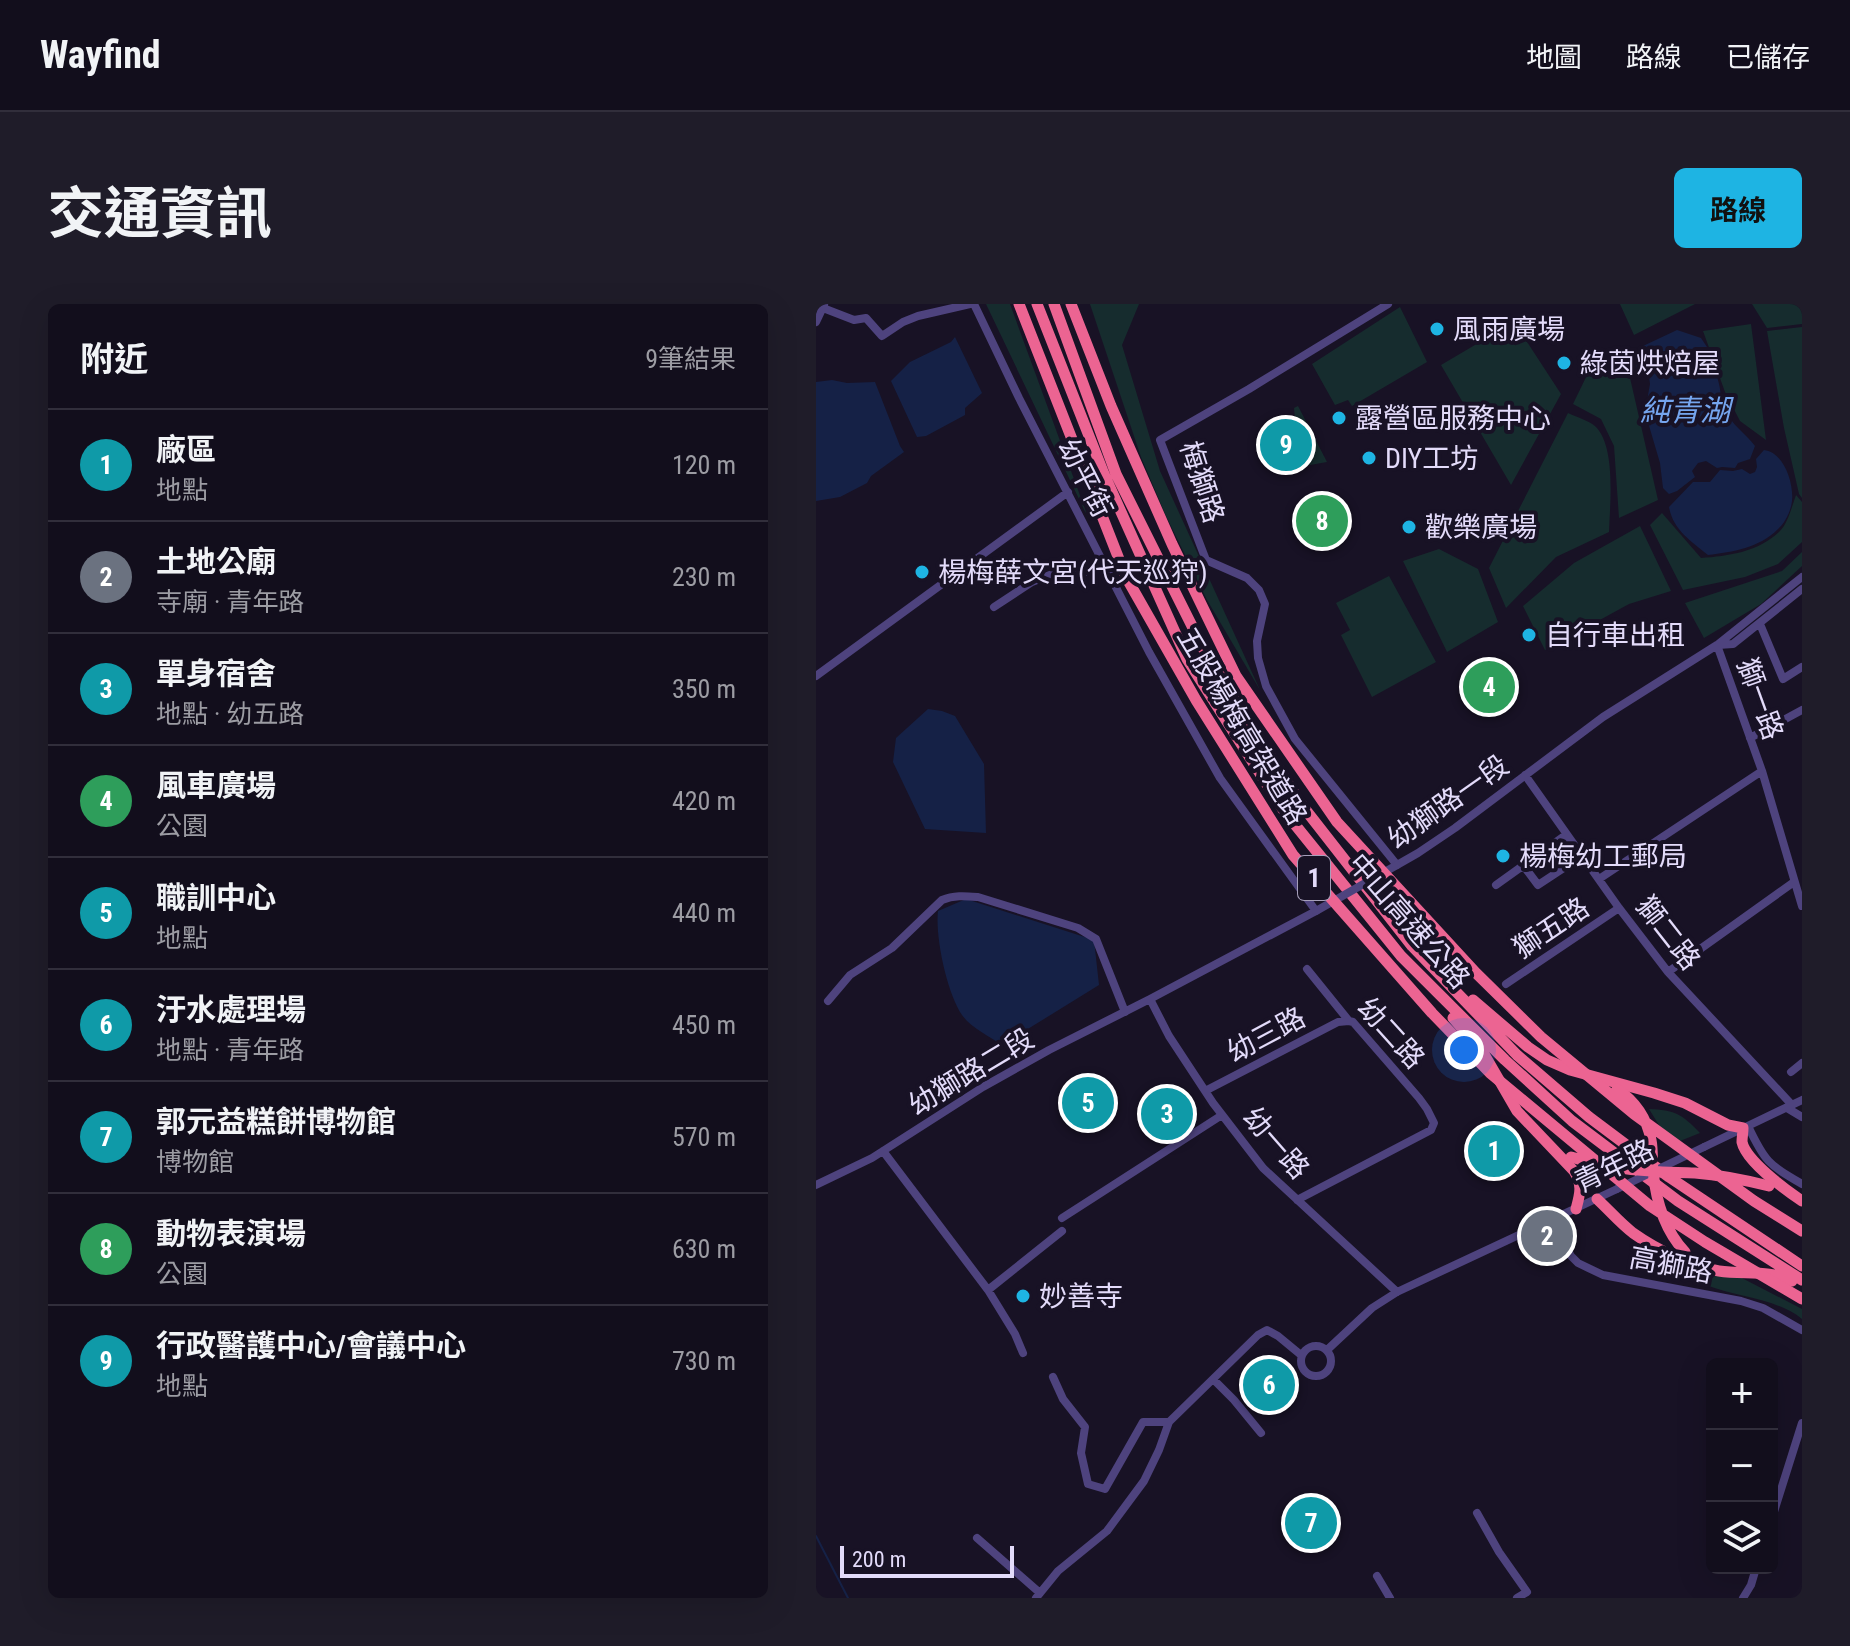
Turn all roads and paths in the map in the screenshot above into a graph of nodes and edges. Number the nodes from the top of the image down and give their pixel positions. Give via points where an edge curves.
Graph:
1 (972, 304) edge
2 (1019, 304) edge
3 (1037, 304) edge
4 (1054, 304) edge
5 (1071, 304) edge
6 (1388, 304) edge
7 (823, 306) edge
8 (816, 322) edge
9 (1068, 492) junction
10 (1106, 566) junction
11 (1802, 577) edge
12 (1800, 591) edge
13 (1802, 605) edge
14 (994, 607) dead end
15 (1760, 624) junction
16 (1717, 645) junction
17 (1802, 667) edge
18 (816, 676) edge
19 (1802, 710) edge
20 (1750, 738) junction
21 (1762, 771) junction
22 (1525, 775) junction
23 (1564, 837) junction
24 (1397, 865) junction
25 (1523, 865) junction
26 (1599, 879) junction
27 (1794, 882) junction
28 (1496, 885) dead end
29 (1802, 906) edge
30 (1619, 908) junction
31 (1316, 911) junction
32 (1401, 956) junction
33 (1423, 958) junction
34 (1307, 969) dead end
35 (1668, 972) junction
36 (1506, 984) dead end
37 (1150, 999) junction
38 (828, 1001) dead end
39 (1125, 1012) junction
40 (1349, 1021) junction
41 (1802, 1063) edge
42 (1791, 1072) dead end
43 (1602, 1079) junction
44 (1205, 1091) junction
45 (1802, 1100) edge
46 (1789, 1106) junction
47 (1222, 1115) junction
48 (1802, 1117) edge
49 (1745, 1127) junction
50 (1546, 1143) junction
51 (883, 1151) junction
52 (1653, 1172) junction
53 (1802, 1184) edge
54 (816, 1185) edge
55 (1786, 1190) junction
56 (1597, 1199) junction
57 (1297, 1200) junction
58 (1802, 1201) edge
59 (1576, 1209) junction
60 (1062, 1218) dead end
61 (1552, 1220) junction
62 (1062, 1231) dead end
63 (1802, 1231) edge
64 (1696, 1264) junction
65 (1802, 1266) edge
66 (1802, 1283) edge
67 (988, 1290) junction
68 (1397, 1292) junction
69 (1802, 1299) edge
70 (1802, 1330) edge
71 (1327, 1350) junction
72 (1023, 1353) dead end
73 (1301, 1355) junction
74 (1053, 1377) dead end
75 (1213, 1379) junction
76 (1169, 1422) junction
77 (1802, 1423) edge
78 (1261, 1433) dead end
79 (1777, 1502) edge
80 (1477, 1513) dead end
81 (977, 1538) dead end
82 (1754, 1574) edge
83 (1377, 1576) dead end
84 (1038, 1596) edge
85 (1390, 1598) edge
86 (1517, 1598) edge
87 (1743, 1598) edge

1 - 7 street via 918,316 882,336 866,318 854,320
1 - 9 street, 幼平街
2 - 69 highway, 五股楊梅高架道路 / 1, bridge via 1126,577 1293,855 1490,1073 1650,1206
3 - 32 highway, 中山高速公路 / 1 via 1104,474 1187,659 1284,811
4 - 33 highway, 中山高速公路 / 1 via 1116,474 1206,654 1301,804
5 - 63 highway, 五股楊梅高架道路 / 1, bridge via 1166,530 1236,676 1337,822 1541,1037 1634,1114
6 - 24 street, 梅獅路 via 1160,440 1206,560 1247,578 1259,590 1265,604 1258,658 1266,686 1295,739
7 - 8 street
9 - 10 street, 幼平街
9 - 18 street
10 - 14 street via 1055,573
10 - 31 street, 幼平街 via 1220,778
11 - 16 street, 幼獅路一段
12 - 13 street
12 - 15 street, 幼獅路一段
15 - 16 street, 幼獅路一段 via 1733,644
15 - 17 street via 1783,679
16 - 20 street, 獅一路
16 - 22 street, 幼獅路一段 via 1603,717
19 - 20 street
20 - 21 street, 獅一路
21 - 26 street
21 - 27 street, 獅一路
22 - 23 street, 獅二路
22 - 24 street, 幼獅路一段
23 - 25 street
23 - 25 street via 1576,860 1538,885
23 - 26 street, 獅二路
24 - 31 street, 幼獅路一段, bridge
25 - 28 street
26 - 30 street, 獅二路
27 - 29 street, 獅一路
27 - 35 street
30 - 35 street, 獅二路
30 - 36 street, 獅五路
31 - 37 street, 幼獅路一段
32 - 50 highway via 1484,1054 1517,1111
32 - 66 highway, 中山高速公路 / 1 via 1572,1121 1678,1201
33 - 43 highway via 1547,1060
33 - 65 highway, 中山高速公路 / 1 via 1517,1055 1589,1117
34 - 40 street, 幼二路
35 - 46 street, 獅二路
37 - 39 street, 幼獅路二段
37 - 44 street, 幼一路
38 - 39 street via 850,975 892,948 942,900 966,896 1078,928 1096,939
39 - 51 street, 幼獅路二段 via 983,1087
40 - 44 street, 幼三路
40 - 57 street, 幼二路 via 1434,1123 1431,1130
41 - 42 street
43 - 49 highway
43 - 52 highway, bridge via 1643,1115
44 - 47 street, 幼一路
45 - 46 street, 青年路
46 - 48 street, 獅二路
46 - 49 street, 青年路
47 - 57 street, 幼一路 via 1263,1168
47 - 60 street
49 - 52 street, 青年路, bridge
49 - 53 street via 1771,1166
49 - 55 highway via 1742,1144 1749,1156
50 - 52 highway, bridge via 1571,1157
50 - 59 highway via 1579,1179
51 - 54 street, 幼獅路二段
51 - 67 street
52 - 55 highway, bridge via 1716,1175
52 - 56 street, 青年路, bridge
52 - 64 highway, bridge via 1665,1223
55 - 58 highway
56 - 59 street, 青年路
56 - 64 highway via 1633,1233
57 - 68 street, 幼一路
59 - 61 street, 青年路
61 - 68 street, 青年路
61 - 70 street, 高獅路 via 1571,1256 1603,1275 1741,1301
62 - 67 street
64 - 66 highway via 1722,1272 1775,1274
67 - 72 street
68 - 71 street, 青年路
71 - 73 street via 1311,1346
71 - 73 street, 青年路 via 1329,1369 1319,1376 1306,1373
73 - 75 street via 1267,1330
74 - 76 street via 1085,1427 1081,1453 1088,1484 1105,1489 1143,1422
75 - 76 street
75 - 78 street
76 - 84 street via 1144,1481 1107,1531 1058,1571
77 - 79 street
80 - 86 street via 1527,1592
81 - 84 street
82 - 87 street
83 - 85 street

